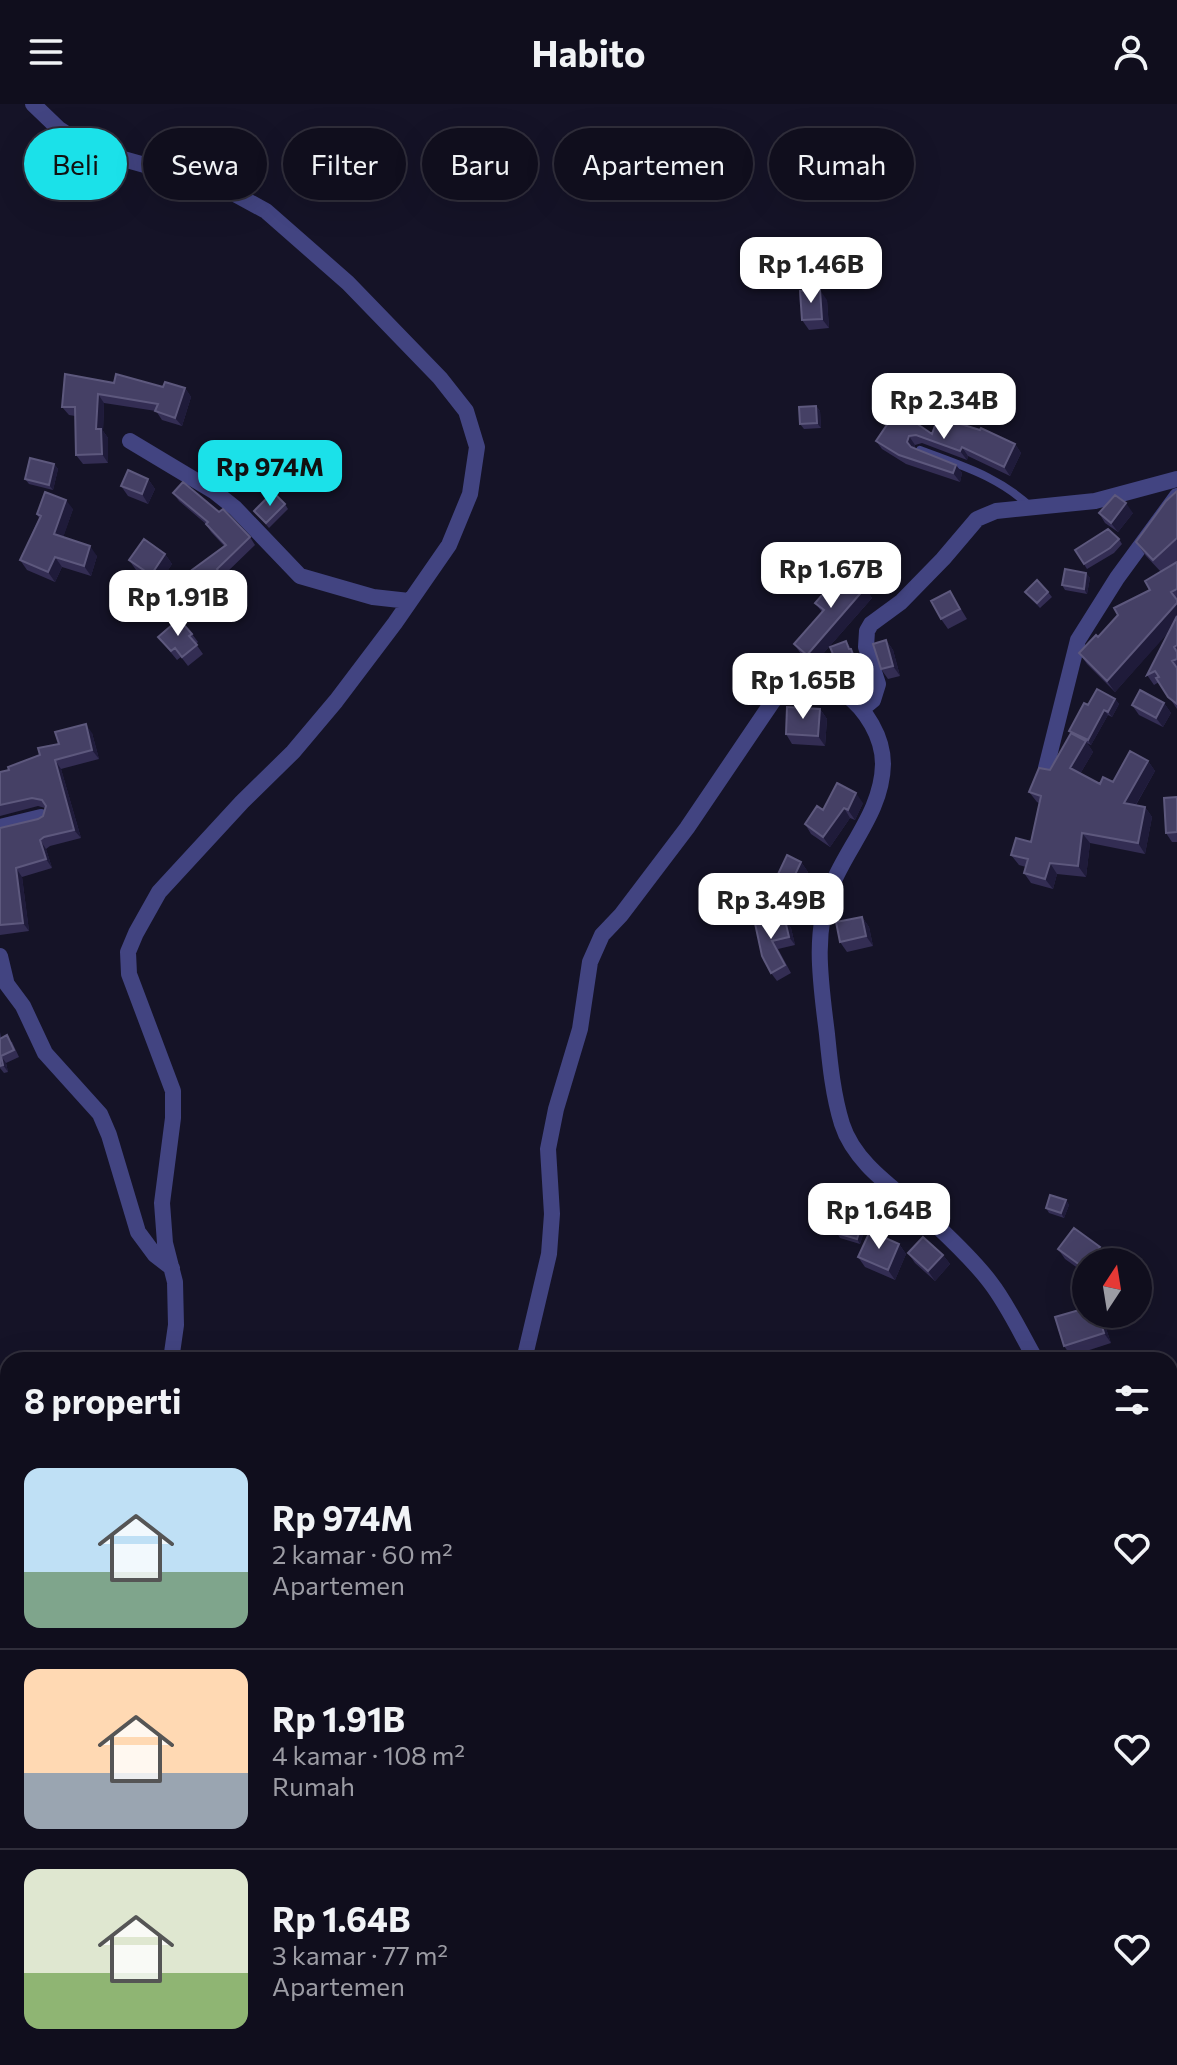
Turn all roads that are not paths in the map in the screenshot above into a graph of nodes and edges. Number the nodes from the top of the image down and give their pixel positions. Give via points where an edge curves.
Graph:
1 (33, 104) edge
2 (130, 441) dead end
3 (920, 450) edge
4 (1177, 479) edge
5 (1177, 496) edge
6 (1032, 508) junction
7 (409, 601) junction
8 (862, 709) junction
9 (1046, 768) edge
10 (41, 817) edge
11 (0, 827) edge
12 (0, 956) edge
13 (3, 978) edge
14 (172, 1268) junction
15 (172, 1352) edge
16 (526, 1352) edge
17 (1031, 1352) edge

1 - 7 street via 91,150 220,186 266,211 359,294 466,411 477,447 470,494 449,545
2 - 7 street via 215,492 300,576 373,597
3 - 6 lane via 1011,488
4 - 6 street via 1095,501
5 - 9 street via 1078,640
6 - 8 street via 996,511 977,519 901,602 871,624 865,637 878,684 873,700
7 - 14 street via 293,752 159,892 128,952 129,974 173,1091 162,1203
8 - 16 street via 824,684 799,682 783,689 687,828 602,935 590,962 580,1029 548,1149 549,1254
8 - 17 street via 881,748 880,788 832,885 821,921 818,959 843,1127 864,1162 936,1225 990,1282
10 - 11 street
12 - 13 street
13 - 14 street via 45,1053 100,1114 138,1232
14 - 15 street

